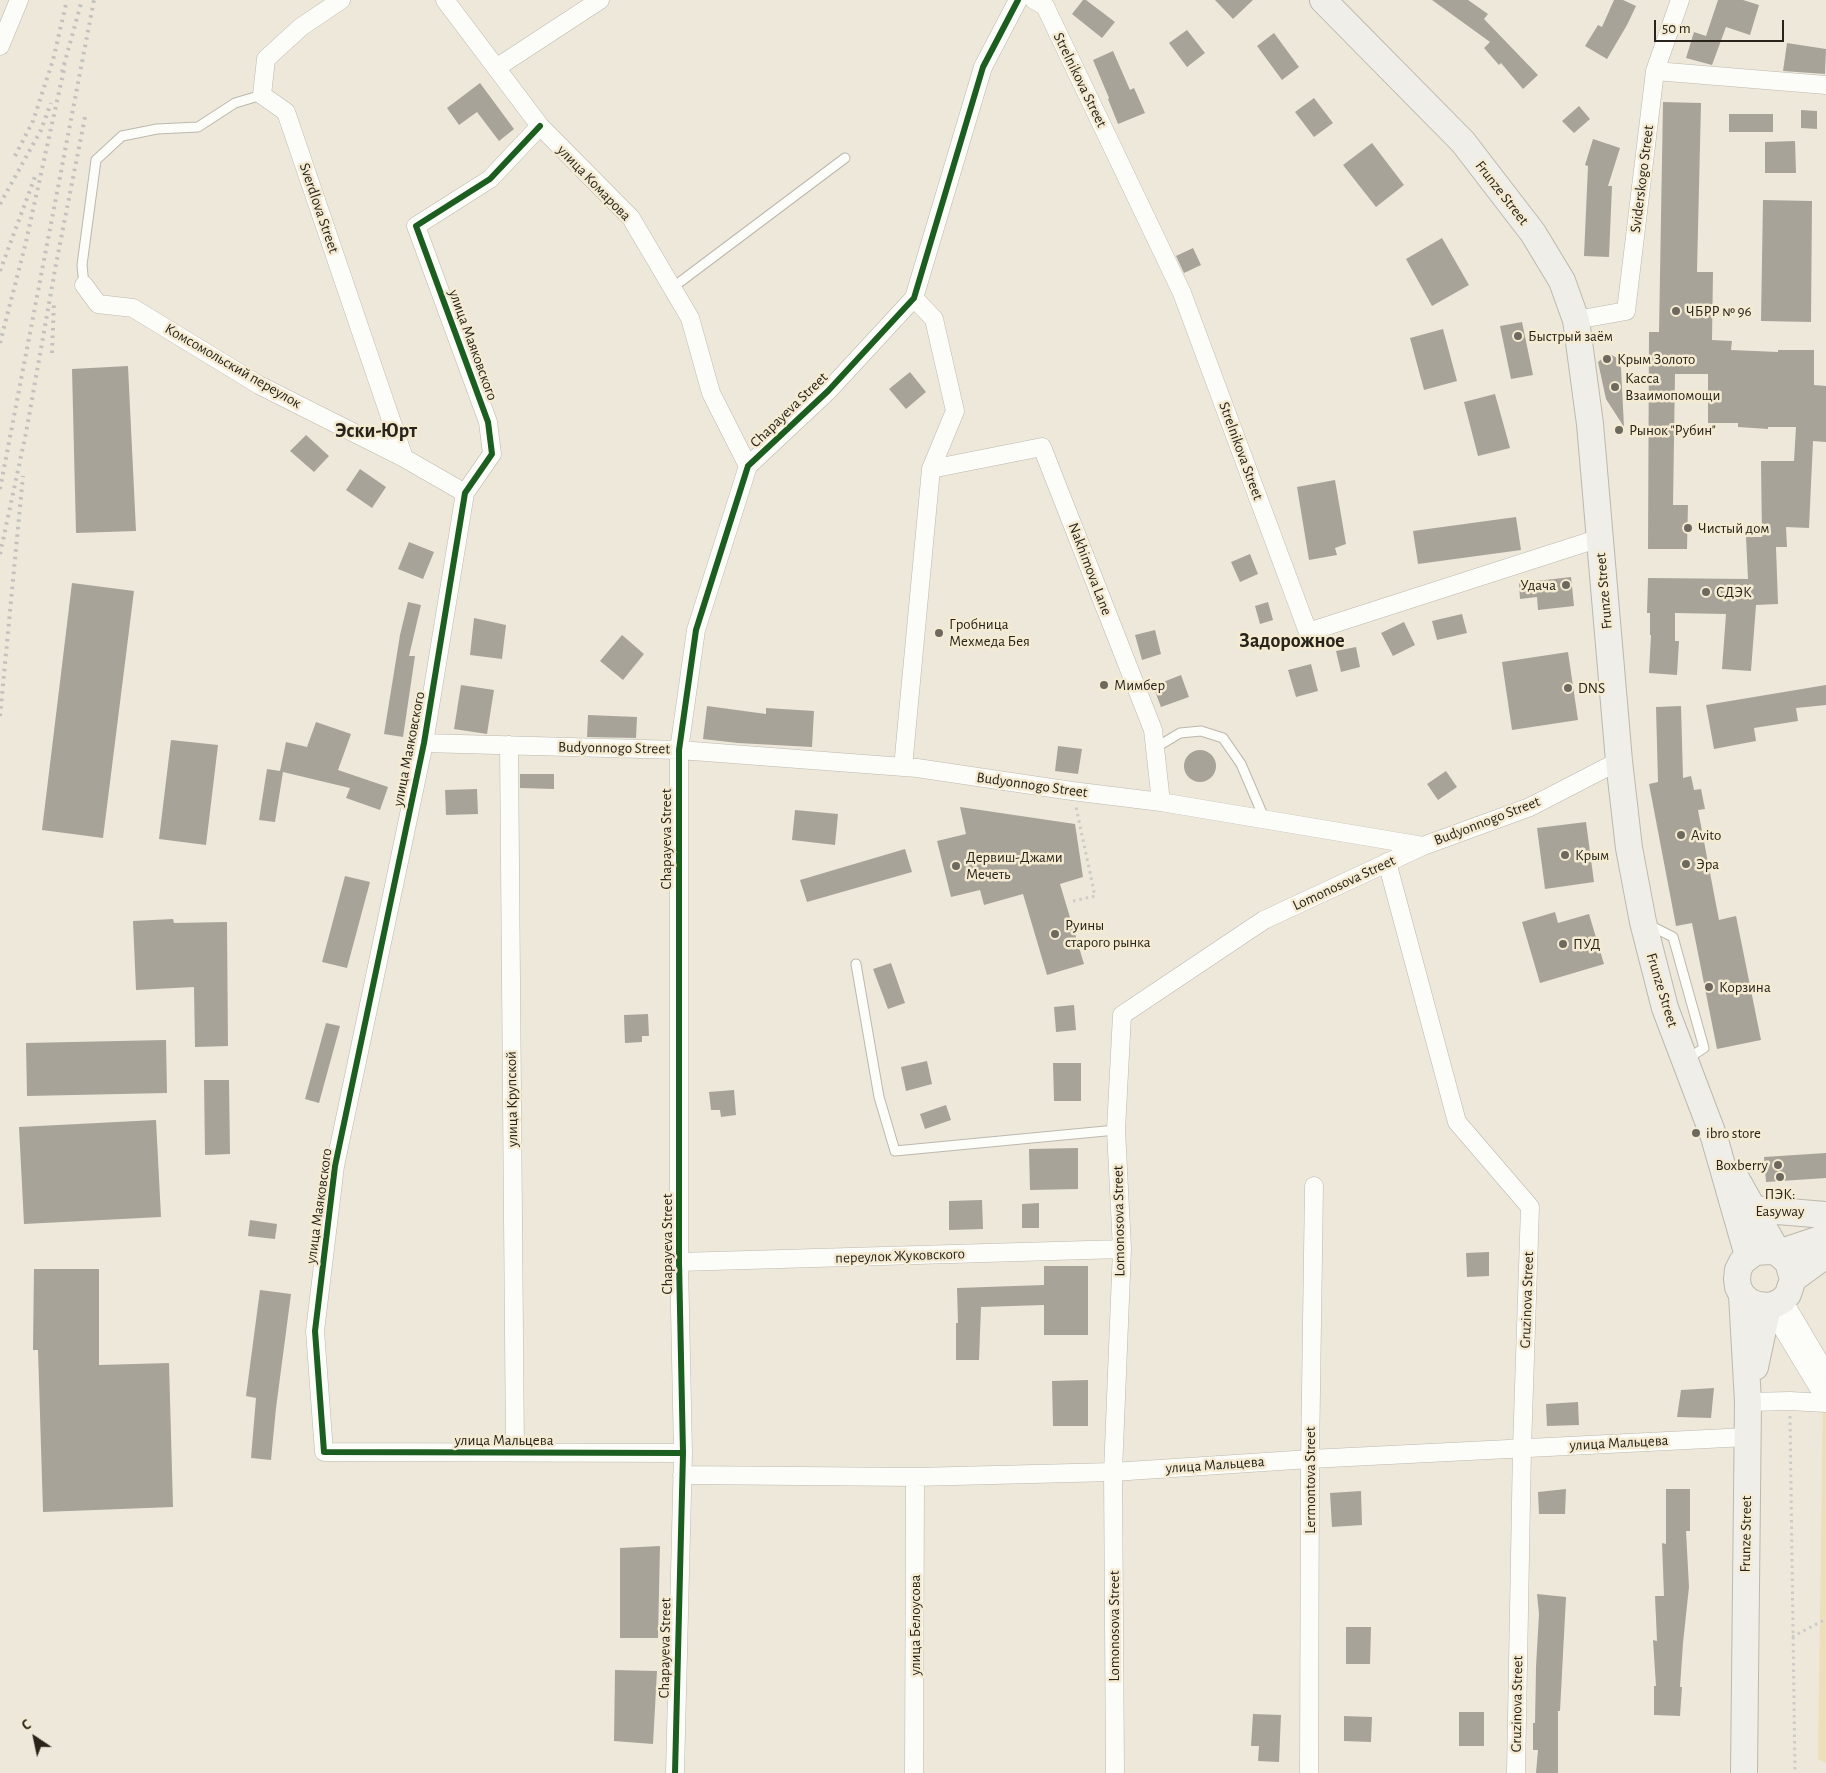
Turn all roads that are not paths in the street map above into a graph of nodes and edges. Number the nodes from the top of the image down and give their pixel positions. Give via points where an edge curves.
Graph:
1 (19, 0) edge
2 (341, 0) edge
3 (445, 0) edge
4 (600, 0) edge
5 (1018, 0) edge
6 (1034, 0) edge
7 (1323, 0) edge
8 (1680, 0) edge
9 (0, 46) edge
10 (496, 68) junction
11 (1654, 71) junction
12 (1826, 85) edge
13 (262, 95) junction
14 (540, 126) junction
15 (845, 158) dead end
16 (84, 285) joint
17 (672, 288) junction
18 (914, 298) junction
19 (1576, 320) junction
20 (404, 458) junction
21 (748, 466) junction
22 (930, 469) junction
23 (465, 493) junction
24 (1600, 538) junction
25 (424, 743) junction
26 (509, 745) junction
27 (1155, 748) junction
28 (678, 750) junction
29 (1619, 761) junction
30 (903, 767) junction
31 (1161, 802) junction
32 (1265, 820) junction
33 (1423, 846) junction
34 (1387, 862) junction
35 (856, 964) dead end
36 (1116, 1130) junction
37 (1714, 1137) junction
38 (1314, 1186) dead end
39 (1753, 1209) junction
40 (1826, 1215) edge
41 (1826, 1237) edge
42 (1122, 1250) junction
43 (1778, 1253) junction
44 (1748, 1256) junction
45 (1826, 1256) edge
46 (679, 1262) junction
47 (1769, 1297) junction
48 (1826, 1373) edge
49 (1748, 1402) junction
50 (1826, 1402) edge
51 (1747, 1437) junction
52 (1522, 1448) junction
53 (324, 1452) joint
54 (683, 1452) junction
55 (515, 1453) junction
56 (1310, 1459) junction
57 (1113, 1472) junction
58 (682, 1475) junction
59 (915, 1477) junction
60 (675, 1773) edge
61 (914, 1773) edge
62 (1115, 1773) edge
63 (1309, 1773) edge
64 (1516, 1773) edge
65 (1744, 1773) edge

1 - 9 street
2 - 13 street via 301,27 266,59
3 - 10 street, улица Комарова
4 - 10 street
5 - 18 street, Chapayeva Street via 983,67
6 - 24 street, Strelnikova Street via 1045,6 1182,293 1308,632
7 - 19 main road, Frunze Street via 1463,142 1533,233 1562,281
8 - 11 street, Sviderskogo Street
10 - 14 street, улица Комарова
11 - 12 street
11 - 19 street, Sviderskogo Street via 1626,312
13 - 16 lane via 235,103 198,127 157,129 122,136 96,160 82,265
13 - 20 street, Sverdlova Street via 286,112
14 - 17 street, улица Комарова via 631,218
14 - 23 street, улица Маяковского via 490,179 416,226 488,422 492,454
15 - 17 lane
16 - 20 street, Комсомольский переулок via 98,304 133,308 259,385
17 - 21 street, улица Комарова via 690,318 710,393
18 - 21 street, Chapayeva Street via 828,391
18 - 22 street via 934,319 955,411
19 - 24 main road, Frunze Street via 1590,424
20 - 23 street, Комсомольский переулок
21 - 28 street, Chapayeva Street via 696,630
22 - 27 street, Nakhimova Lane via 1042,447 1153,730
22 - 30 street
23 - 25 street, улица Маяковского
24 - 29 main road, Frunze Street
25 - 26 street, Budyonnogo Street
25 - 53 street, улица Маяковского via 335,1166 315,1331
26 - 28 street, Budyonnogo Street
26 - 55 street, улица Крупской
27 - 31 street, Nakhimova Lane
27 - 32 lane via 1180,733 1201,731 1223,738 1241,764
28 - 30 street, Budyonnogo Street
28 - 46 street, Chapayeva Street
29 - 33 street, Budyonnogo Street via 1530,807
29 - 37 main road, Frunze Street via 1642,922 1665,1008
30 - 31 street, Budyonnogo Street
31 - 32 street, Budyonnogo Street
32 - 33 street, Budyonnogo Street
33 - 34 street, Lomonosova Street
34 - 36 street, Lomonosova Street via 1264,920 1122,1015
34 - 52 street, Gruzinova Street via 1458,1122 1530,1207
35 - 36 lane via 879,1097 895,1151
36 - 42 street, Lomonosova Street
37 - 39 main road
37 - 44 main road, Frunze Street
38 - 56 street, Lermontova Street
39 - 40 main road
39 - 43 main road
41 - 43 main road
42 - 46 street, переулок Жуковского
42 - 57 street, Lomonosova Street
43 - 44 main road via 1763,1250
43 - 47 main road via 1788,1262
44 - 47 main road via 1738,1270 1738,1288
45 - 47 main road
46 - 54 street, Chapayeva Street
47 - 48 street
47 - 49 main road, Frunze Street
47 - 50 street via 1777,1319
49 - 50 street
49 - 51 main road, Frunze Street
51 - 52 street, улица Мальцева
51 - 65 main road, Frunze Street
52 - 56 street, улица Мальцева
52 - 64 street, Gruzinova Street
53 - 55 street, улица Мальцева
54 - 55 street, улица Мальцева
54 - 58 street, Chapayeva Street
56 - 57 street, улица Мальцева
56 - 63 street, Lermontova Street
57 - 59 street, улица Мальцева
57 - 62 street, Lomonosova Street
58 - 59 street, улица Мальцева
58 - 60 street, Chapayeva Street
59 - 61 street, улица Белоусова

